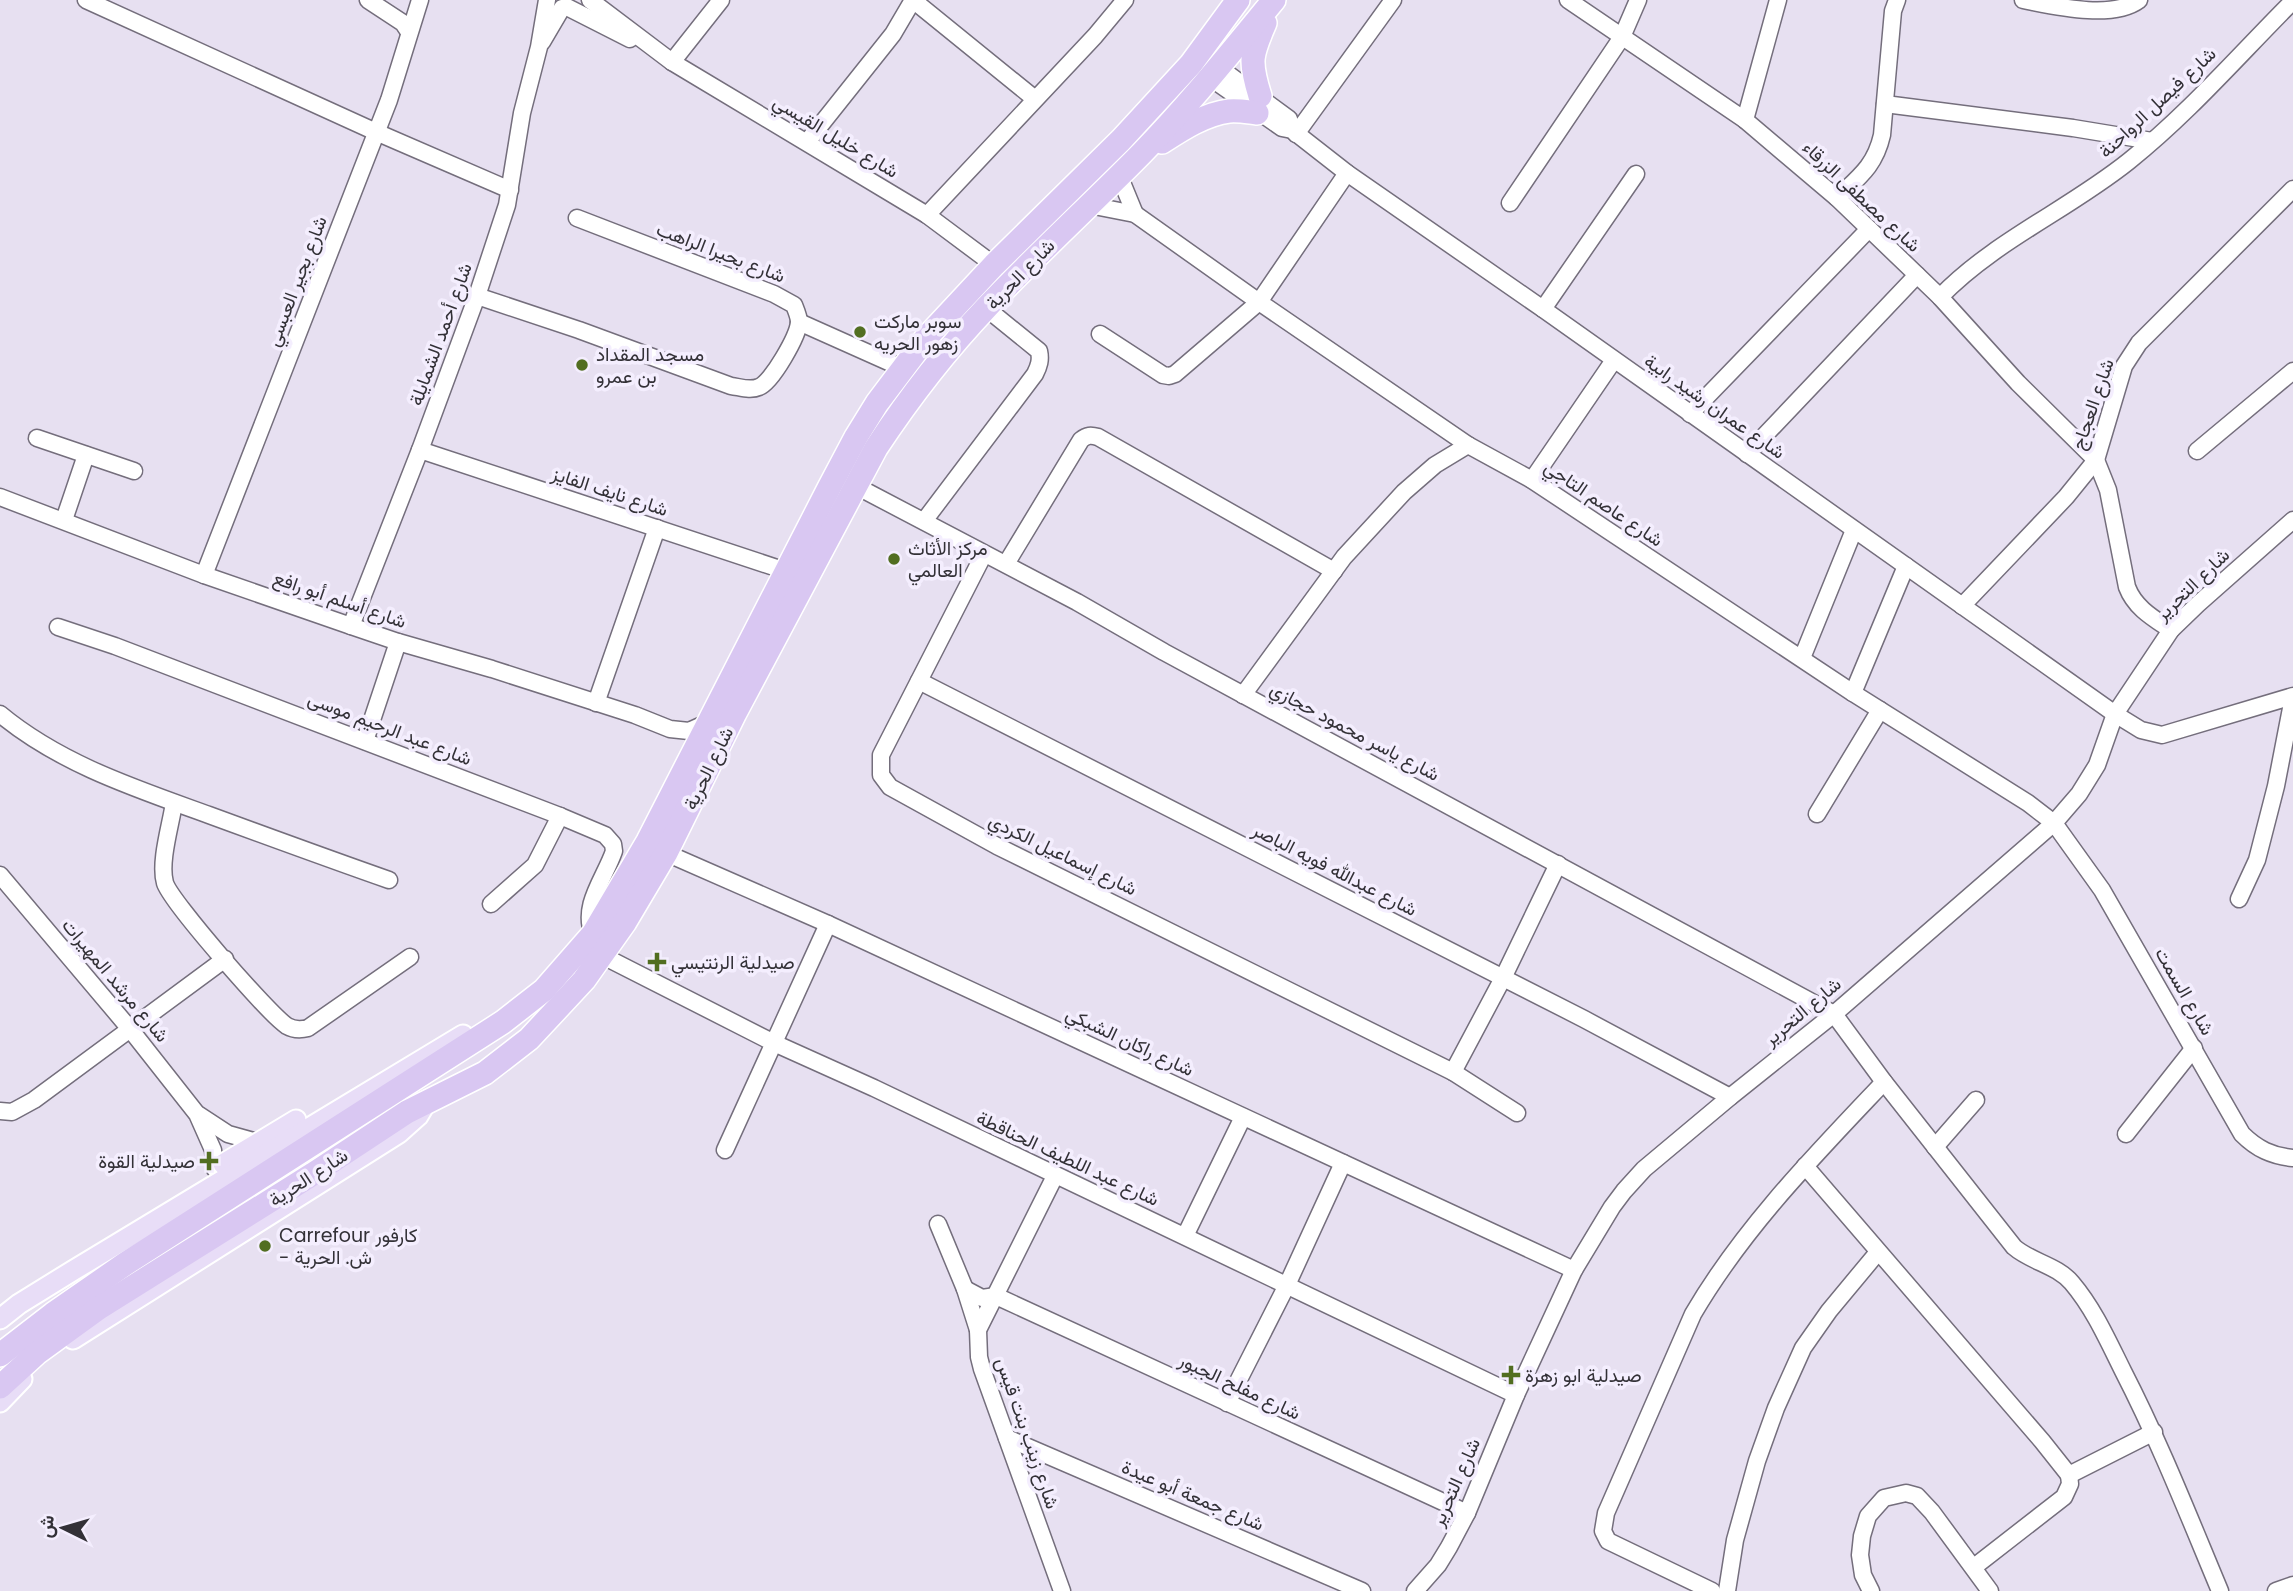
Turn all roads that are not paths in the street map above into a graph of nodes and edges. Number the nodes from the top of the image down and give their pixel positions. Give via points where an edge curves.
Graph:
1 (86, 0) edge
2 (368, 0) edge
3 (420, 0) edge
4 (590, 0) edge
5 (721, 0) edge
6 (913, 0) edge
7 (1125, 0) edge
8 (1238, 0) edge
9 (1274, 0) edge
10 (1393, 0) edge
11 (1568, 0) edge
12 (1638, 0) edge
13 (1778, 0) edge
14 (1897, 0) edge
15 (2023, 0) edge
16 (2139, 0) edge
17 (2293, 1) edge
18 (560, 3) edge
19 (409, 32) junction
20 (1622, 37) junction
21 (652, 48) junction
22 (1195, 58) junction
23 (672, 62) junction
24 (1215, 73) junction
25 (1035, 99) junction
26 (1885, 104) junction
27 (1259, 105) junction
28 (1745, 120) junction
29 (376, 132) junction
30 (1294, 132) junction
31 (2152, 141) junction
32 (807, 142) junction
33 (1141, 154) junction
34 (1347, 173) junction
35 (1636, 174) dead end
36 (1119, 175) junction
37 (510, 190) junction
38 (2293, 190) edge
39 (1837, 198) junction
40 (1510, 202) dead end
41 (1089, 205) junction
42 (1135, 214) junction
43 (926, 215) junction
44 (577, 218) dead end
45 (1869, 229) junction
46 (994, 265) junction
47 (1917, 275) junction
48 (477, 296) junction
49 (1940, 298) junction
50 (1259, 302) junction
51 (986, 308) junction
52 (1543, 309) junction
53 (799, 321) junction
54 (1100, 334) dead end
55 (1614, 360) junction
56 (902, 368) junction
57 (2290, 380) edge
58 (1690, 414) junction
59 (37, 438) dead end
60 (1468, 445) junction
61 (420, 450) junction
62 (2197, 451) dead end
63 (1747, 454) junction
64 (86, 455) junction
65 (2096, 460) junction
66 (134, 471) dead end
67 (1532, 480) junction
68 (856, 485) junction
69 (0, 497) edge
70 (64, 520) junction
71 (2293, 520) edge
72 (924, 521) junction
73 (656, 528) junction
74 (1854, 530) junction
75 (984, 554) junction
76 (1006, 564) junction
77 (1906, 566) junction
78 (786, 571) junction
79 (1334, 571) junction
80 (204, 575) junction
81 (1962, 606) junction
82 (352, 626) junction
83 (58, 627) dead end
84 (2171, 630) junction
85 (398, 642) junction
86 (1802, 658) junction
87 (919, 681) junction
88 (1853, 693) junction
89 (1243, 695) junction
90 (2293, 697) edge
91 (596, 703) junction
92 (1880, 710) junction
93 (0, 714) edge
94 (2115, 714) junction
95 (709, 722) junction
96 (670, 729) junction
97 (365, 741) junction
98 (690, 762) junction
99 (174, 803) junction
100 (1817, 814) dead end
101 (560, 816) junction
102 (2054, 822) junction
103 (666, 853) junction
104 (1558, 864) junction
105 (0, 874) edge
106 (389, 880) dead end
107 (2239, 899) dead end
108 (491, 904) dead end
109 (828, 923) junction
110 (593, 934) junction
111 (603, 956) junction
112 (410, 957) dead end
113 (225, 959) junction
114 (1503, 978) junction
115 (1833, 1014) junction
116 (503, 1022) junction
117 (130, 1030) junction
118 (774, 1043) junction
119 (2194, 1048) junction
120 (401, 1072) junction
121 (1453, 1072) junction
122 (1884, 1082) junction
123 (1730, 1097) junction
124 (427, 1100) junction
125 (1976, 1100) dead end
126 (0, 1111) edge
127 (1517, 1113) dead end
128 (197, 1114) junction
129 (1243, 1117) junction
130 (2126, 1134) dead end
131 (257, 1142) junction
132 (1935, 1147) junction
133 (725, 1150) dead end
134 (2293, 1158) edge
135 (1343, 1163) junction
136 (1805, 1166) junction
137 (215, 1170) junction
138 (1055, 1176) junction
139 (939, 1224) dead end
140 (1185, 1236) junction
141 (1878, 1252) junction
142 (1574, 1270) junction
143 (1287, 1285) junction
144 (965, 1289) junction
145 (996, 1296) junction
146 (0, 1308) edge
147 (0, 1319) edge
148 (978, 1330) junction
149 (0, 1355) edge
150 (0, 1387) edge
151 (1516, 1395) junction
152 (0, 1402) edge
153 (1227, 1403) junction
154 (2154, 1432) junction
155 (1007, 1438) junction
156 (2069, 1475) junction
157 (1466, 1513) junction
158 (1974, 1567) junction
159 (2293, 1585) edge
160 (1062, 1591) edge
161 (1362, 1591) edge
162 (1415, 1591) edge
163 (1712, 1591) edge
164 (1727, 1591) edge
165 (1871, 1591) edge
166 (1990, 1591) edge
167 (2220, 1591) edge
168 (2276, 1591) edge

1 - 29 street
2 - 19 street
3 - 19 street, شارع بجير العبسي
4 - 21 street, شارع خليل القيسي
5 - 23 street
6 - 25 street
6 - 32 street via 893,34
7 - 25 street
8 - 22 highway, شارع الحرية
9 - 24 highway, شارع الحرية
9 - 27 highway via 1253,51
10 - 30 street
11 - 20 street, شارع مصطفى الزرقاء
12 - 20 street
13 - 28 street
14 - 26 street
15 - 16 street via 2106,11
17 - 31 street, شارع فيصل الرواحنة
18 - 21 street, شارع خليل القيسي
18 - 37 street, شارع أحمد الشمايلة via 539,47 522,113
19 - 29 street, شارع بجير العبسي
20 - 28 street, شارع مصطفى الزرقاء
20 - 40 street
21 - 23 street, شارع خليل القيسي
22 - 24 street, شارع عمران رشيد رابية
22 - 46 highway, شارع الحرية via 1121,141
23 - 32 street, شارع خليل القيسي
24 - 27 street, شارع عمران رشيد رابية
24 - 33 highway, شارع الحرية
25 - 43 street
26 - 31 street
26 - 39 street via 1875,159
27 - 30 street, شارع عمران رشيد رابية via 1282,128
27 - 33 highway via 1191,124
28 - 39 street, شارع مصطفى الزرقاء
29 - 37 street
29 - 80 street, شارع بجير العبسي
30 - 34 street, شارع عمران رشيد رابية
31 - 49 street, شارع فيصل الرواحنة via 2100,182 1974,264
32 - 43 street, شارع خليل القيسي
33 - 36 highway, شارع الحرية
34 - 50 street
34 - 52 street, شارع عمران رشيد رابية
35 - 52 street
36 - 41 highway, شارع الحرية
36 - 42 street
37 - 48 street, شارع أحمد الشمايلة
38 - 65 street, شارع العجاج via 2139,343 2124,366
39 - 45 street, شارع مصطفى الزرقاء
41 - 42 street, شارع عاصم التاجي
41 - 51 highway, شارع الحرية
42 - 50 street, شارع عاصم التاجي
43 - 46 street, شارع خليل القيسي
44 - 53 street, شارع بحيرا الراهب via 788,301
45 - 47 street, شارع مصطفى الزرقاء
45 - 58 street
46 - 56 highway, شارع الحرية
47 - 49 street, شارع مصطفى الزرقاء
47 - 63 street
48 - 53 street via 718,382 753,389 771,379
48 - 61 street, شارع أحمد الشمايلة
49 - 65 street, شارع مصطفى الزرقاء
50 - 54 street via 1169,376
50 - 60 street, شارع عاصم التاجي
51 - 68 highway, شارع الحرية via 920,385
51 - 72 street via 1039,351 1039,367
52 - 55 street, شارع عمران رشيد رابية
53 - 56 street
55 - 58 street, شارع عمران رشيد رابية
55 - 67 street
56 - 78 highway, شارع الحرية via 856,437
57 - 62 street
58 - 63 street, شارع عمران رشيد رابية
59 - 64 street
60 - 67 street, شارع عاصم التاجي
60 - 79 street via 1404,492
61 - 73 street, شارع نايف الفايز
61 - 82 street, شارع أحمد الشمايلة
63 - 74 street, شارع عمران رشيد رابية
64 - 66 street
64 - 70 street
65 - 81 street, شارع العجاج
65 - 84 street via 2108,489 2132,600
67 - 86 street, شارع عاصم التاجي
68 - 72 street, شارع ياسر محمود حجازي
68 - 103 highway, شارع الحرية
69 - 70 street, شارع أسلم أبو رافع
70 - 80 street, شارع أسلم أبو رافع
71 - 84 street, شارع التحرير
72 - 75 street, شارع ياسر محمود حجازي
73 - 78 street, شارع نايف الفايز
73 - 91 street
74 - 77 street, شارع عمران رشيد رابية
74 - 86 street
75 - 76 street, شارع ياسر محمود حجازي
75 - 87 street, شارع إسماعيل الكردي
76 - 79 street via 1081,440 1092,436
76 - 89 street, شارع ياسر محمود حجازي
77 - 81 street, شارع عمران رشيد رابية
77 - 88 street
78 - 95 highway, شارع الحرية
79 - 89 street
80 - 82 street, شارع أسلم أبو رافع
81 - 94 street, شارع عمران رشيد رابية
82 - 85 street, شارع أسلم أبو رافع
83 - 97 street, شارع عبد الرحيم موسى
84 - 94 street, شارع التحرير
85 - 91 street, شارع أسلم أبو رافع
85 - 97 street
86 - 88 street, شارع عاصم التاجي
87 - 114 street, شارع عبدالله فويه الباصر
87 - 121 street, شارع إسماعيل الكردي via 881,755 881,775 890,787 998,846
88 - 92 street, شارع عاصم التاجي
89 - 104 street, شارع ياسر محمود حجازي
90 - 94 street, شارع عمران رشيد رابية via 2162,735 2141,730
90 - 107 street via 2257,860
91 - 96 street, شارع أسلم أبو رافع
92 - 100 street
92 - 102 street, شارع عاصم التاجي
93 - 99 street via 63,757
94 - 102 street, شارع التحرير via 2097,765
95 - 96 street, شارع أسلم أبو رافع via 689,731
95 - 98 highway, شارع الحرية
96 - 98 street
97 - 101 street, شارع عبد الرحيم موسى
98 - 110 highway, شارع الحرية
99 - 106 street
99 - 113 street via 165,882 176,902
101 - 108 street via 535,865
101 - 110 street, شارع عبد الرحيم موسى via 605,835 613,844 590,908
102 - 115 street, شارع التحرير
102 - 119 street, شارع السمت via 2102,890
103 - 109 street, شارع راكان الشبكي
103 - 111 highway, شارع الحرية
104 - 114 street
104 - 115 street, شارع ياسر محمود حجازي
105 - 117 street, شارع مرشد المهيرات
109 - 118 street
109 - 129 street, شارع راكان الشبكي
110 - 116 highway, شارع الحرية via 544,990
111 - 118 street, شارع عبد اللطيف الحناقطة
111 - 124 highway, شارع الحرية via 520,1046 485,1073
112 - 113 street via 301,1030 275,1017
113 - 117 street
114 - 121 street
114 - 123 street, شارع عبدالله فويه الباصر
115 - 122 street
115 - 123 street, شارع التحرير
116 - 120 main road via 471,1031
116 - 149 highway, شارع الحرية via 125,1264
117 - 126 street via 34,1100 12,1112
117 - 128 street, شارع مرشد المهيرات
118 - 133 street
118 - 138 street, شارع عبد اللطيف الحناقطة
119 - 130 street
119 - 134 street, شارع السمت via 2242,1134 2265,1152
120 - 131 main road via 370,1080
120 - 147 main road
121 - 127 street, شارع إسماعيل الكردي
122 - 132 street
122 - 136 street
123 - 142 street, شارع التحرير via 1624,1191
124 - 150 highway, شارع الحرية via 78,1323
124 - 152 main road via 399,1133 72,1339
125 - 132 street
128 - 131 street, شارع مرشد المهيرات via 228,1134
128 - 137 street, شارع مرشد المهيرات via 213,1150
129 - 135 street, شارع راكان الشبكي
129 - 140 street
131 - 137 main road
132 - 154 street via 2014,1247 2072,1282 2099,1324
135 - 142 street, شارع راكان الشبكي
135 - 143 street
136 - 141 street
136 - 163 street via 1749,1231 1697,1306 1603,1524 1608,1541
137 - 146 main road via 63,1263
138 - 140 street, شارع عبد اللطيف الحناقطة
138 - 145 street
139 - 144 street, شارع زينب بنت قيس
140 - 143 street, شارع عبد اللطيف الحناقطة
141 - 156 street
141 - 164 street via 1803,1348 1776,1408 1735,1541
142 - 151 street, شارع التحرير
143 - 151 street, شارع عبد اللطيف الحناقطة
143 - 153 street
144 - 145 street, شارع مفلح الجبور via 982,1298
144 - 148 street, شارع زينب بنت قيس
145 - 148 street
145 - 153 street, شارع مفلح الجبور
148 - 155 street, شارع زينب بنت قيس via 979,1357
151 - 157 street, شارع التحرير
153 - 157 street, شارع مفلح الجبور
154 - 156 street
154 - 167 street
155 - 160 street, شارع زينب بنت قيس
155 - 161 street, شارع جمعة أبو عيدة
156 - 158 street via 2064,1497
157 - 162 street, شارع التحرير via 1438,1565
158 - 165 street via 1917,1496 1893,1495 1874,1508 1862,1536 1863,1575
158 - 166 street
159 - 168 street

